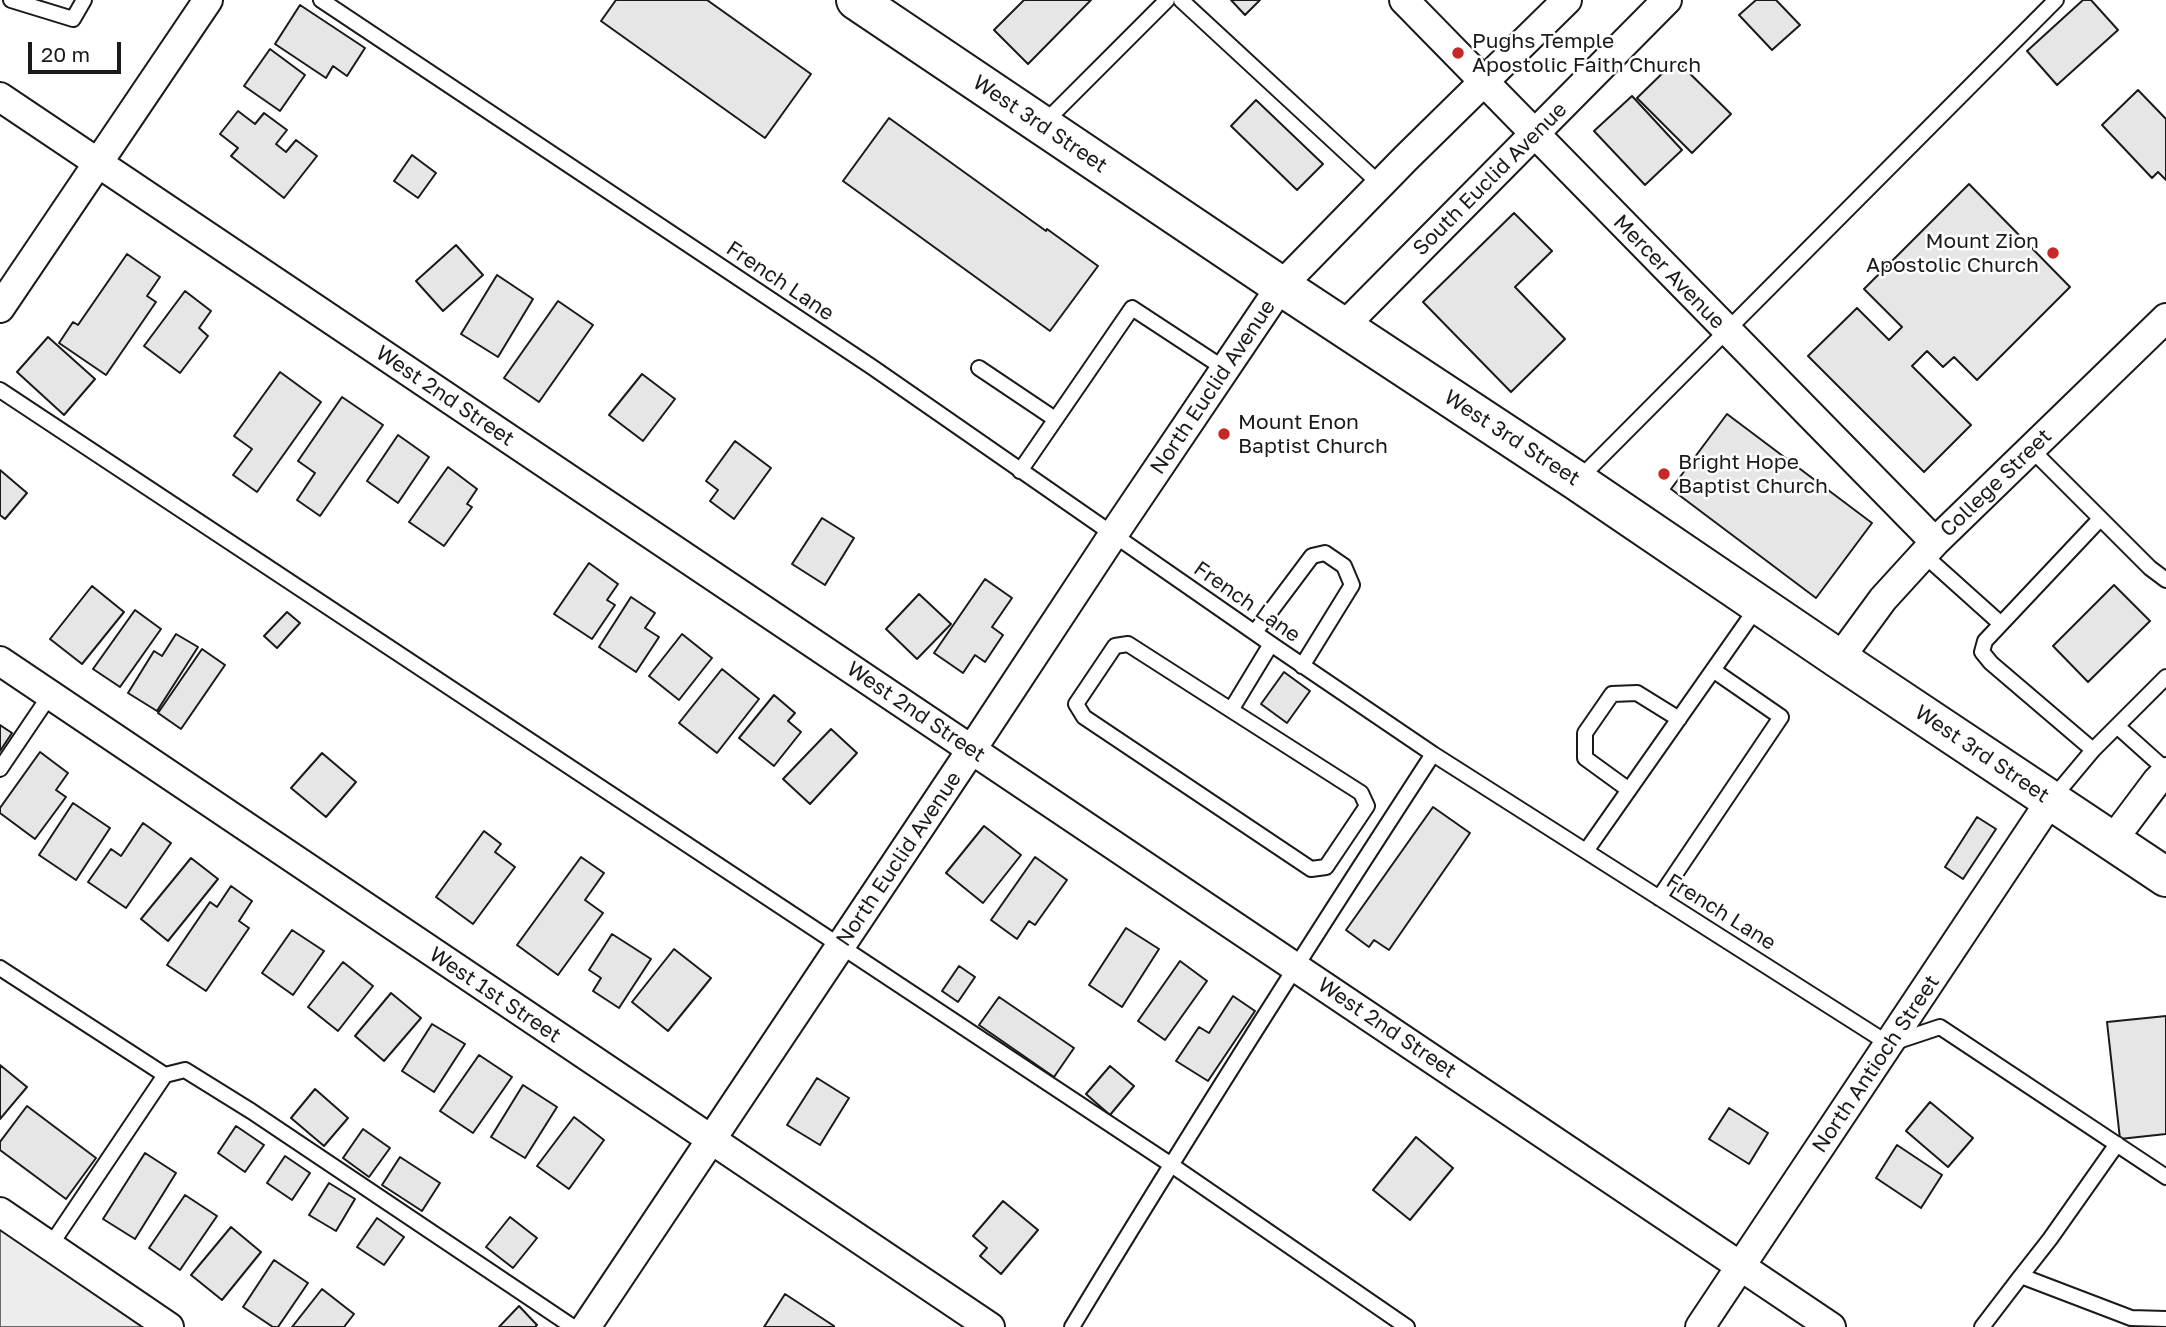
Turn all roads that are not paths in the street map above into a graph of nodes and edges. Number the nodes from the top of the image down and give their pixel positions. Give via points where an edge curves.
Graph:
1 (12, 0) edge
2 (84, 0) edge
3 (208, 0) edge
4 (321, 0) edge
5 (856, 0) edge
6 (1167, 0) edge
7 (1181, 0) edge
8 (1404, 0) edge
9 (1567, 0) edge
10 (1667, 0) edge
11 (2056, 0) edge
12 (1484, 81) junction
13 (0, 97) edge
14 (1041, 126) junction
15 (1535, 134) junction
16 (98, 164) junction
17 (1380, 184) junction
18 (1281, 286) junction
19 (0, 308) edge
20 (2166, 318) edge
21 (1343, 327) junction
22 (1727, 331) junction
23 (979, 368) dead end
24 (1225, 369) junction
25 (0, 390) edge
26 (1055, 419) junction
27 (2031, 449) junction
28 (1020, 471) junction
29 (1577, 481) junction
30 (2100, 519) junction
31 (1113, 535) junction
32 (1929, 548) junction
33 (2166, 580) edge
34 (1759, 605) junction
35 (2001, 624) junction
36 (1255, 632) junction
37 (1271, 644) junction
38 (1839, 659) junction
39 (0, 661) edge
40 (1302, 666) junction
41 (1713, 670) junction
42 (2166, 677) edge
43 (50, 695) junction
44 (1231, 710) junction
45 (1679, 719) junction
46 (2117, 726) junction
47 (972, 749) junction
48 (2093, 750) junction
49 (1433, 754) junction
50 (0, 769) edge
51 (2166, 771) edge
52 (1629, 790) junction
53 (2051, 800) junction
54 (2112, 841) junction
55 (1586, 851) junction
56 (2166, 877) edge
57 (1658, 898) junction
58 (841, 946) junction
59 (1295, 966) junction
60 (0, 968) edge
61 (1889, 1044) junction
62 (165, 1075) junction
63 (711, 1140) junction
64 (2117, 1144) junction
65 (1170, 1164) junction
66 (2166, 1177) edge
67 (0, 1212) edge
68 (50, 1246) junction
69 (1741, 1266) junction
70 (2021, 1276) junction
71 (2166, 1319) edge
72 (2130, 1323) edge
73 (169, 1327) edge
74 (573, 1327) edge
75 (586, 1327) edge
76 (990, 1327) edge
77 (1072, 1327) edge
78 (1408, 1327) edge
79 (1700, 1327) edge
80 (1831, 1327) edge
81 (1982, 1327) edge

1 - 2 lane via 73,19
3 - 16 street
4 - 28 lane, French Lane
5 - 14 main road, West 3rd Street
6 - 14 lane
7 - 17 lane
8 - 12 street, Mercer Avenue
9 - 12 street
10 - 15 street, South Euclid Avenue
11 - 22 lane
12 - 15 street, Mercer Avenue
12 - 17 street
13 - 16 street, West 2nd Street
14 - 18 main road, West 3rd Street
15 - 21 street, South Euclid Avenue
15 - 22 street, Mercer Avenue
16 - 19 street
16 - 47 street, West 2nd Street
17 - 18 street
18 - 21 main road, West 3rd Street
18 - 24 street, North Euclid Avenue
20 - 27 street, College Street
21 - 29 main road, West 3rd Street
22 - 29 lane
22 - 32 street, Mercer Avenue
23 - 26 lane
24 - 26 lane via 1132,308
24 - 31 street, North Euclid Avenue
25 - 58 lane
26 - 28 lane
27 - 30 lane
27 - 32 street, College Street
28 - 31 lane, French Lane
29 - 34 main road, West 3rd Street
30 - 33 lane
30 - 35 lane
31 - 36 lane, French Lane
31 - 47 street, North Euclid Avenue
32 - 35 lane
32 - 38 street, College Street via 1882,599
34 - 38 main road, West 3rd Street
34 - 41 lane
35 - 48 lane via 1985,641 1982,652
36 - 37 lane, French Lane
36 - 40 lane via 1312,556 1325,552 1344,566 1352,585
37 - 40 lane, French Lane
37 - 44 lane
38 - 53 main road, West 3rd Street
39 - 43 street, West 1st Street
40 - 49 lane, French Lane
41 - 45 lane
41 - 57 lane via 1780,718
42 - 46 lane
43 - 50 lane
43 - 63 street, West 1st Street
44 - 44 lane via 1361,793 1367,806 1326,867 1311,869 1084,717 1076,704 1115,646 1128,644
45 - 52 lane
45 - 52 lane via 1637,692 1612,694 1585,733 1585,758
46 - 48 lane
46 - 51 lane
47 - 58 street, North Euclid Avenue
47 - 59 street, West 2nd Street
48 - 53 lane
49 - 55 lane, French Lane
49 - 59 lane
51 - 54 street
52 - 55 lane
53 - 54 main road, West 3rd Street
53 - 61 street, North Antioch Street
54 - 56 main road, West 3rd Street
55 - 57 lane, French Lane
57 - 61 lane, French Lane
58 - 63 street, North Euclid Avenue
58 - 65 lane
59 - 65 lane
59 - 69 street, West 2nd Street
60 - 62 lane
61 - 64 lane via 1940,1027
61 - 69 street, North Antioch Street
62 - 68 lane
62 - 74 lane via 185,1070
63 - 75 street, North Euclid Avenue
63 - 76 street, West 1st Street
64 - 66 lane
64 - 70 lane
65 - 77 lane
65 - 78 lane
67 - 68 street
68 - 73 street
69 - 79 street, North Antioch Street
69 - 80 street, West 2nd Street
70 - 72 lane
70 - 81 lane
71 - 72 lane

